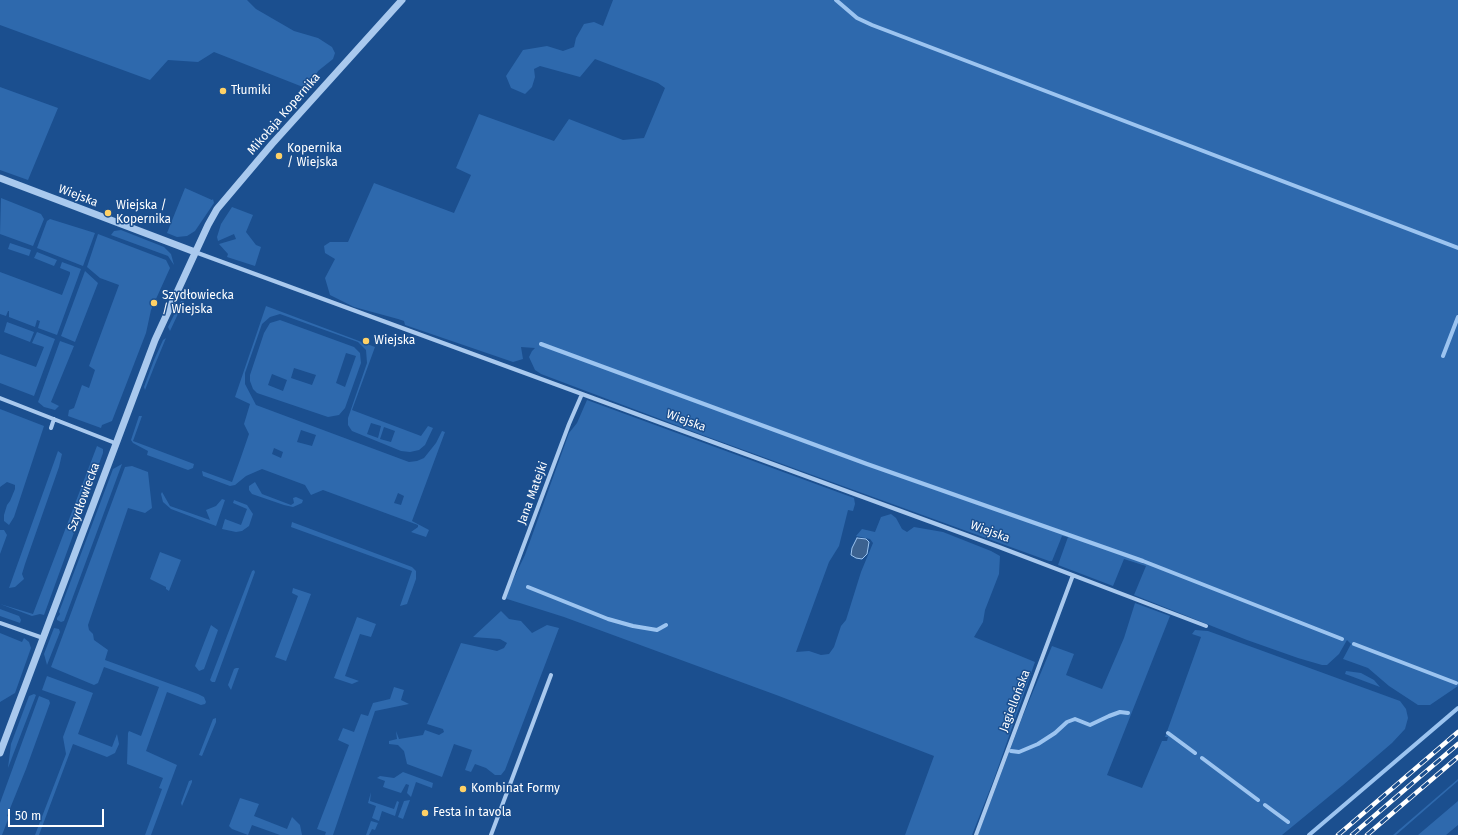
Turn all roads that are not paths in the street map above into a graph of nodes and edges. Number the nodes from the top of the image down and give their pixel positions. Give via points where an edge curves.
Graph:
1 (402, 0) edge
2 (0, 178) edge
3 (195, 252) junction
4 (582, 394) junction
5 (0, 398) edge
6 (54, 419) junction
7 (51, 428) dead end
8 (115, 443) junction
9 (1073, 575) junction
10 (504, 598) dead end
11 (0, 622) edge
12 (1206, 626) dead end
13 (43, 638) junction
14 (551, 675) dead end
15 (0, 753) edge
16 (490, 835) edge
17 (976, 835) edge

1 - 3 street, Mikołaja Kopernika via 217,209
2 - 3 street, Wiejska
3 - 4 street, Wiejska
3 - 8 street, Szydłowiecka via 155,340
4 - 9 street, Wiejska
4 - 10 street, Jana Matejki
5 - 6 street
6 - 7 street
6 - 8 street
8 - 13 street, Szydłowiecka
9 - 12 street, Wiejska
9 - 17 street, Jagiellońska
11 - 13 street
13 - 15 street, Szydłowiecka
14 - 16 street

